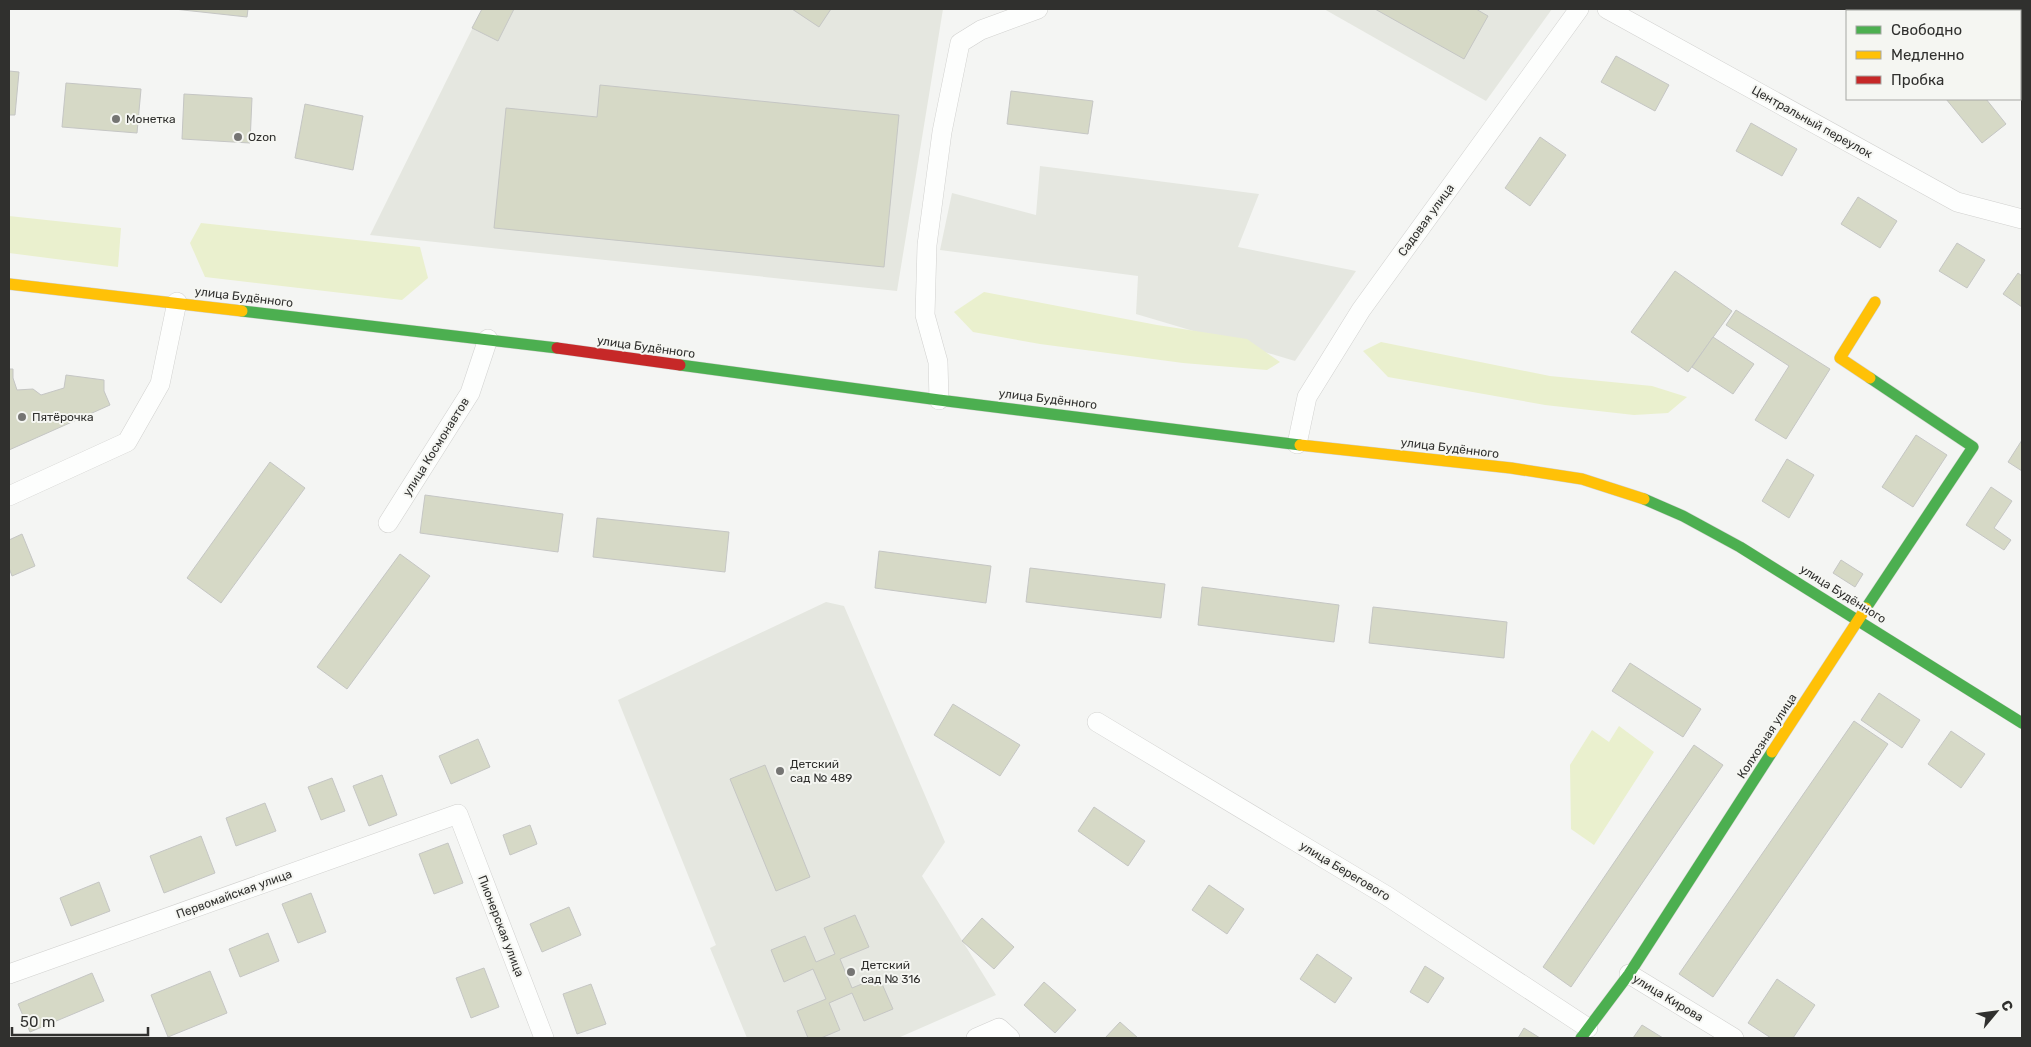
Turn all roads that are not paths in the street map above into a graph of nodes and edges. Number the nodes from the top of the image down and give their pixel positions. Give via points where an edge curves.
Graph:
1 (1038, 9) edge
2 (1579, 9) edge
3 (1607, 9) edge
4 (2022, 219) edge
5 (9, 284) edge
6 (177, 302) junction
7 (1875, 302) dead end
8 (488, 339) junction
9 (939, 400) junction
10 (1298, 444) junction
11 (9, 496) edge
12 (388, 523) dead end
13 (1858, 620) junction
14 (1098, 722) dead end
15 (2022, 723) edge
16 (458, 814) joint
17 (9, 974) edge
18 (1629, 974) junction
19 (1004, 1033) edge
20 (1585, 1033) edge
21 (544, 1038) edge
22 (976, 1038) edge
23 (1734, 1038) edge

1 - 9 street via 981,30 960,43 942,132 927,245 925,315 938,362
2 - 10 street, Садовая улица via 1361,310 1307,397
3 - 4 street, Центральный переулок via 1957,202
5 - 6 main road, улица Будённого
6 - 8 main road, улица Будённого
6 - 11 street via 160,384 127,442
7 - 13 main road, Колхозная улица via 1840,358 1973,447
8 - 9 main road, улица Будённого
8 - 12 street, улица Космонавтов via 470,393
9 - 10 main road, улица Будённого
10 - 13 main road, улица Будённого via 1511,468 1582,479 1638,496 1740,547
13 - 15 main road, улица Будённого
13 - 18 main road, Колхозная улица via 1750,774
14 - 20 street, улица Берегового via 1387,896
16 - 17 street, Первомайская улица
16 - 21 street, Пионерская улица
18 - 20 main road, Колхозная улица
18 - 23 street, улица Кирова
19 - 22 street

